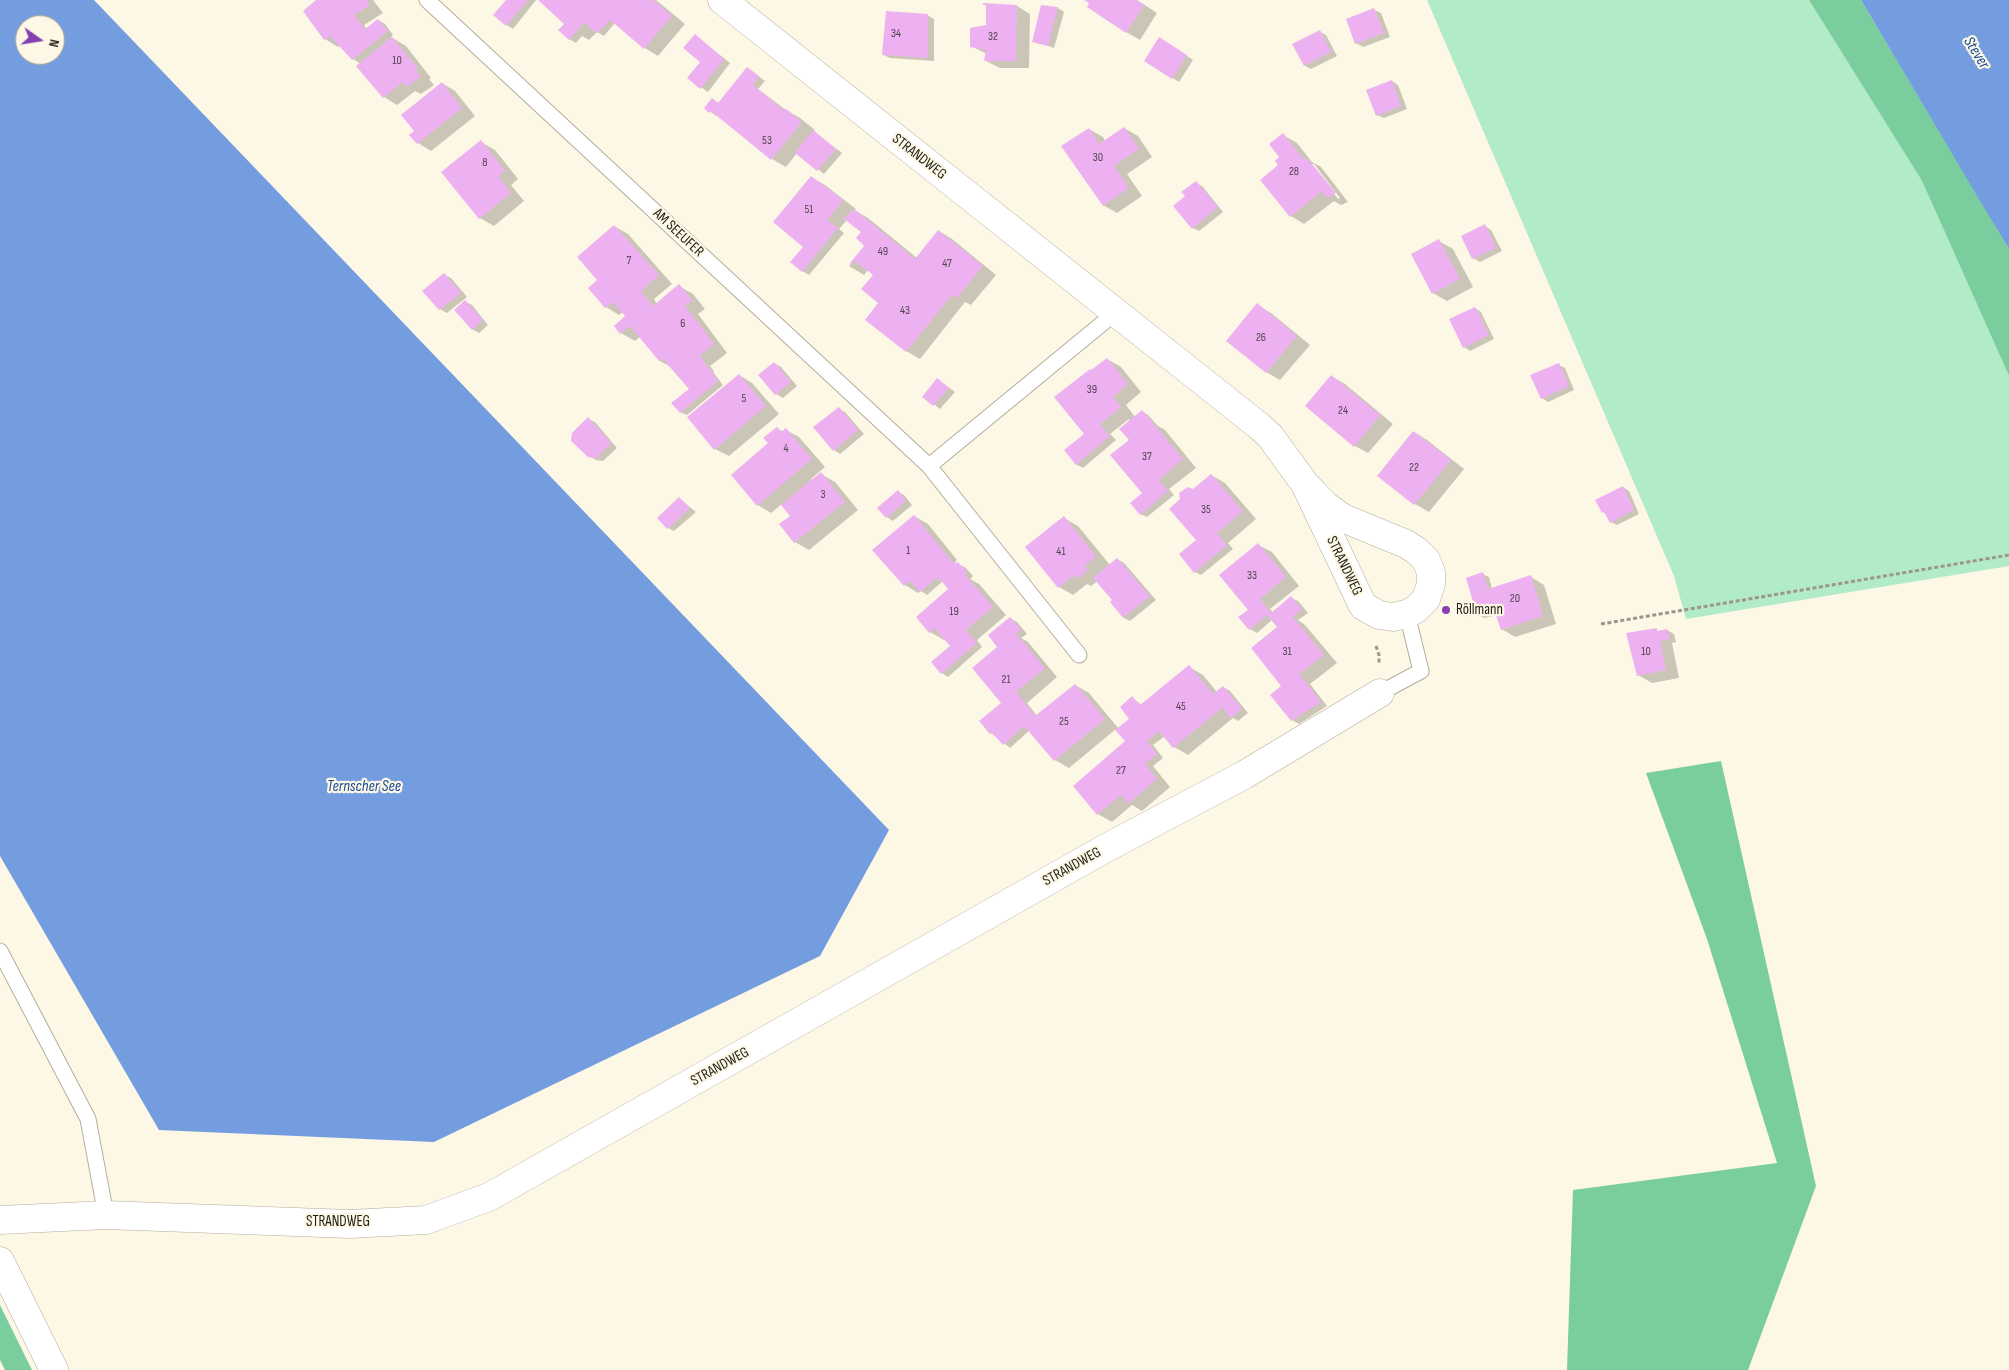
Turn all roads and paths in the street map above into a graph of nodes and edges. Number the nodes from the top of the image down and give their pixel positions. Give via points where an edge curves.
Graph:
1 (427, 0) edge
2 (738, 5) edge
3 (1115, 313) junction
4 (929, 466) junction
5 (1305, 484) junction
6 (2009, 555) edge
7 (1363, 606) junction
8 (1407, 614) junction
9 (1600, 624) dead end
10 (1079, 655) dead end
11 (1380, 692) junction
12 (0, 951) edge
13 (106, 1215) junction
14 (0, 1220) edge
15 (0, 1260) edge
16 (54, 1370) edge

1 - 4 lane, AM SEEUFER
2 - 3 street, STRANDWEG
3 - 4 lane
3 - 5 street, STRANDWEG via 1270,436
4 - 10 lane
5 - 7 street, STRANDWEG
5 - 8 street, STRANDWEG via 1343,518 1406,544 1426,560 1431,572 1426,599
6 - 9 path
7 - 8 street, STRANDWEG via 1379,615
7 - 11 path via 1379,655
8 - 11 lane via 1421,671
11 - 13 street, STRANDWEG via 1244,775 1097,853 489,1197 426,1220 350,1224
12 - 13 lane via 88,1119
13 - 14 street, STRANDWEG
15 - 16 street

